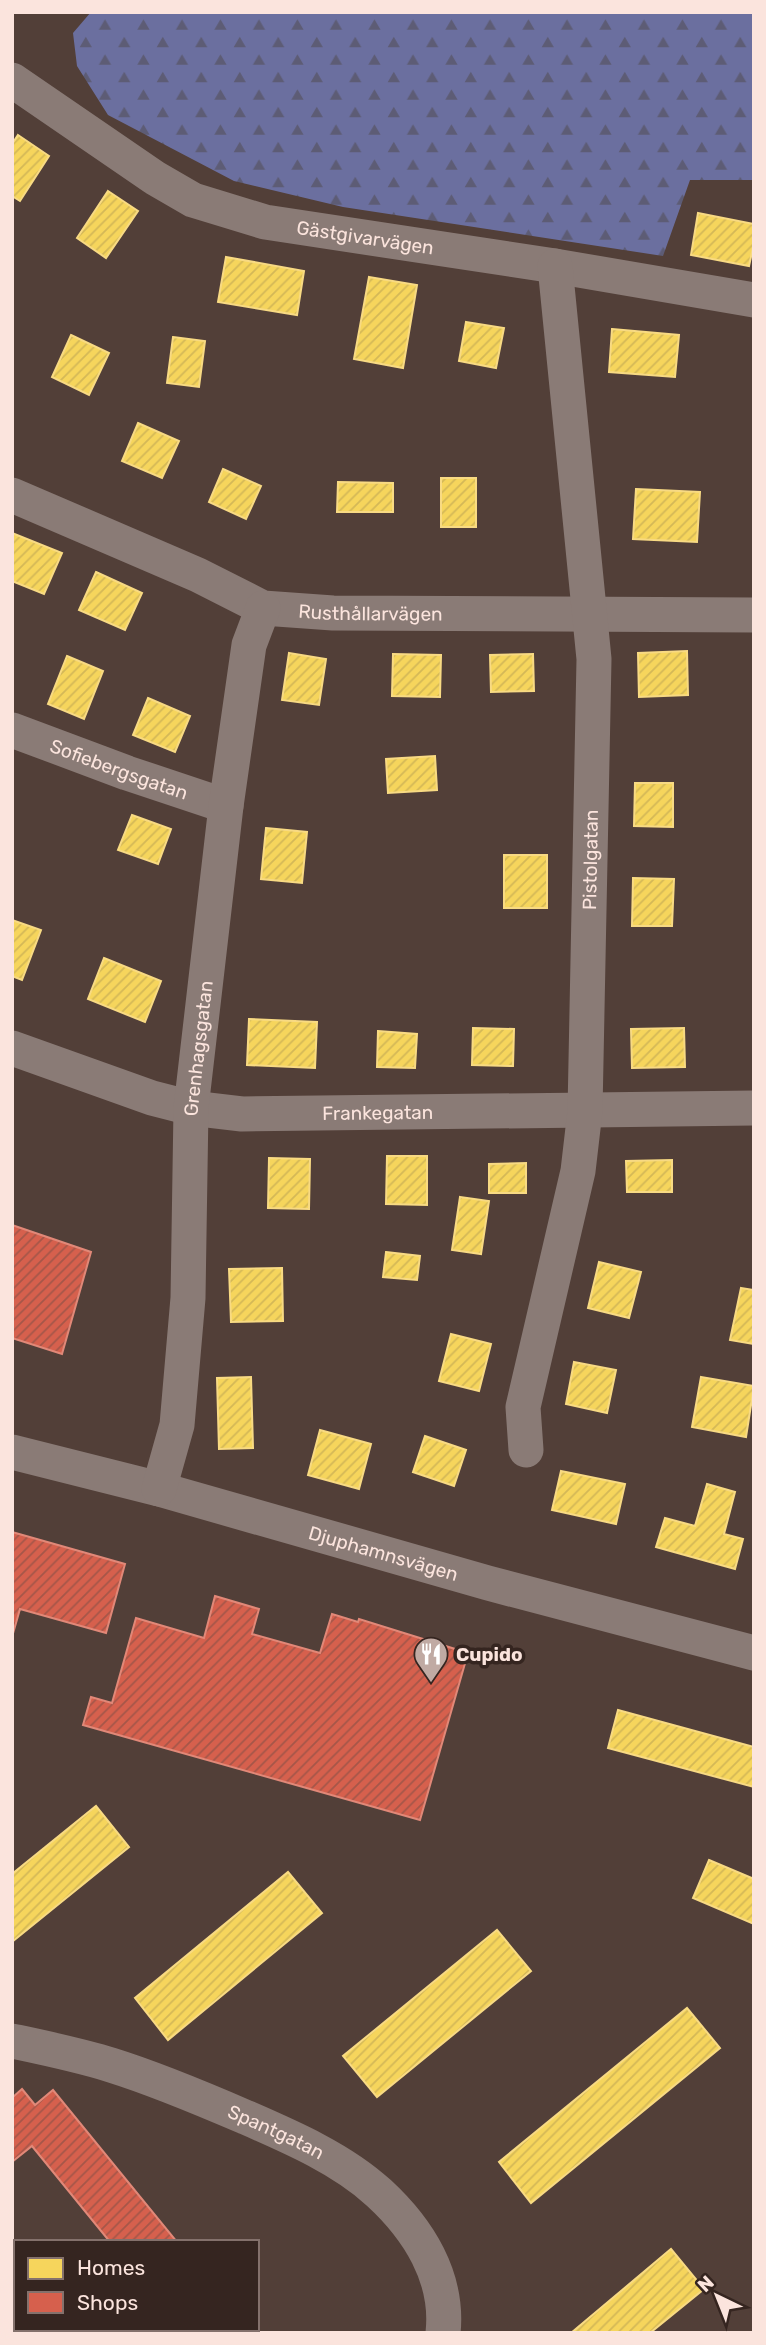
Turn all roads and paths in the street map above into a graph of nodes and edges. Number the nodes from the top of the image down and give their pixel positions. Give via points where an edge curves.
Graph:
1 (12, 80) edge
2 (555, 266) junction
3 (754, 300) edge
4 (12, 495) edge
5 (263, 608) junction
6 (592, 614) junction
7 (754, 615) edge
8 (12, 730) edge
9 (226, 806) junction
10 (12, 1048) edge
11 (191, 1108) junction
12 (754, 1108) edge
13 (585, 1111) junction
14 (526, 1450) dead end
15 (12, 1452) edge
16 (159, 1489) junction
17 (754, 1653) edge
18 (12, 2041) edge
19 (443, 2333) edge

1 - 2 street, Gästgivarvägen via 193,201 265,222
2 - 3 street, Gästgivarvägen
2 - 6 street, Pistolgatan
4 - 5 street, Rusthållarvägen
5 - 6 street, Rusthållarvägen via 333,613
5 - 9 street, Grenhagsgatan via 249,645
6 - 7 street, Rusthållarvägen
6 - 13 street, Pistolgatan
8 - 9 street, Sofiebergsgatan
9 - 11 street, Grenhagsgatan
10 - 11 street, Frankegatan
11 - 13 street, Frankegatan via 255,1114
11 - 16 street, Grenhagsgatan via 188,1298 177,1425
12 - 13 street, Frankegatan
13 - 14 street, Pistolgatan via 578,1171 523,1407
15 - 16 street, Djuphamnsvägen
16 - 17 street, Djuphamnsvägen
18 - 19 street, Spantgatan via 112,2065 201,2098 337,2163 378,2192 429,2255 441,2288

